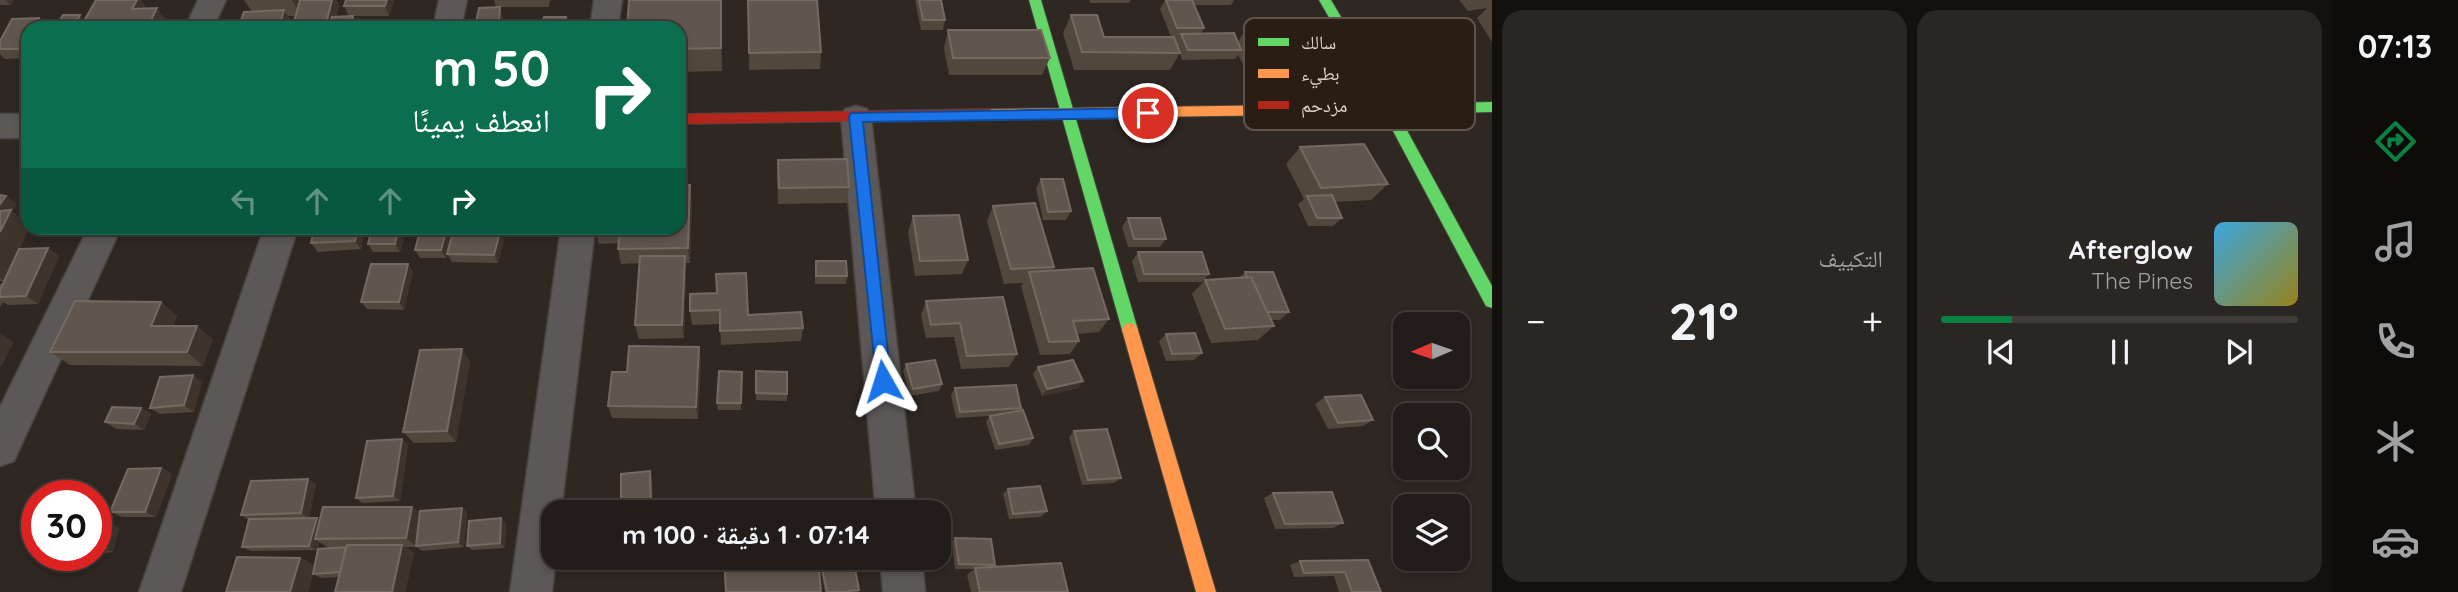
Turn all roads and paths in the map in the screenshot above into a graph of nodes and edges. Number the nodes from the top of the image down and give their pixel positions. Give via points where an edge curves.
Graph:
1 (212, 0) edge
2 (453, 0) edge
3 (607, 0) edge
4 (1035, 0) edge
5 (1325, 0) edge
6 (1336, 18) edge
7 (202, 21) edge
8 (448, 21) edge
9 (605, 21) edge
10 (1244, 111) edge
11 (1068, 115) junction
12 (856, 117) junction
13 (686, 120) edge
14 (0, 126) edge
15 (21, 126) edge
16 (1400, 130) edge
17 (101, 235) edge
18 (279, 235) edge
19 (577, 235) edge
20 (1492, 301) edge
21 (0, 448) edge
22 (895, 500) edge
23 (902, 570) edge
24 (160, 592) edge
25 (531, 592) edge
26 (904, 592) edge
27 (1206, 592) edge

1 - 7 street
2 - 8 street
3 - 9 street
4 - 11 street
5 - 6 street
10 - 11 street
11 - 12 street
11 - 27 street
12 - 13 street
12 - 22 street
14 - 15 street
16 - 20 street
17 - 21 street
18 - 24 street
19 - 25 street
23 - 26 street

